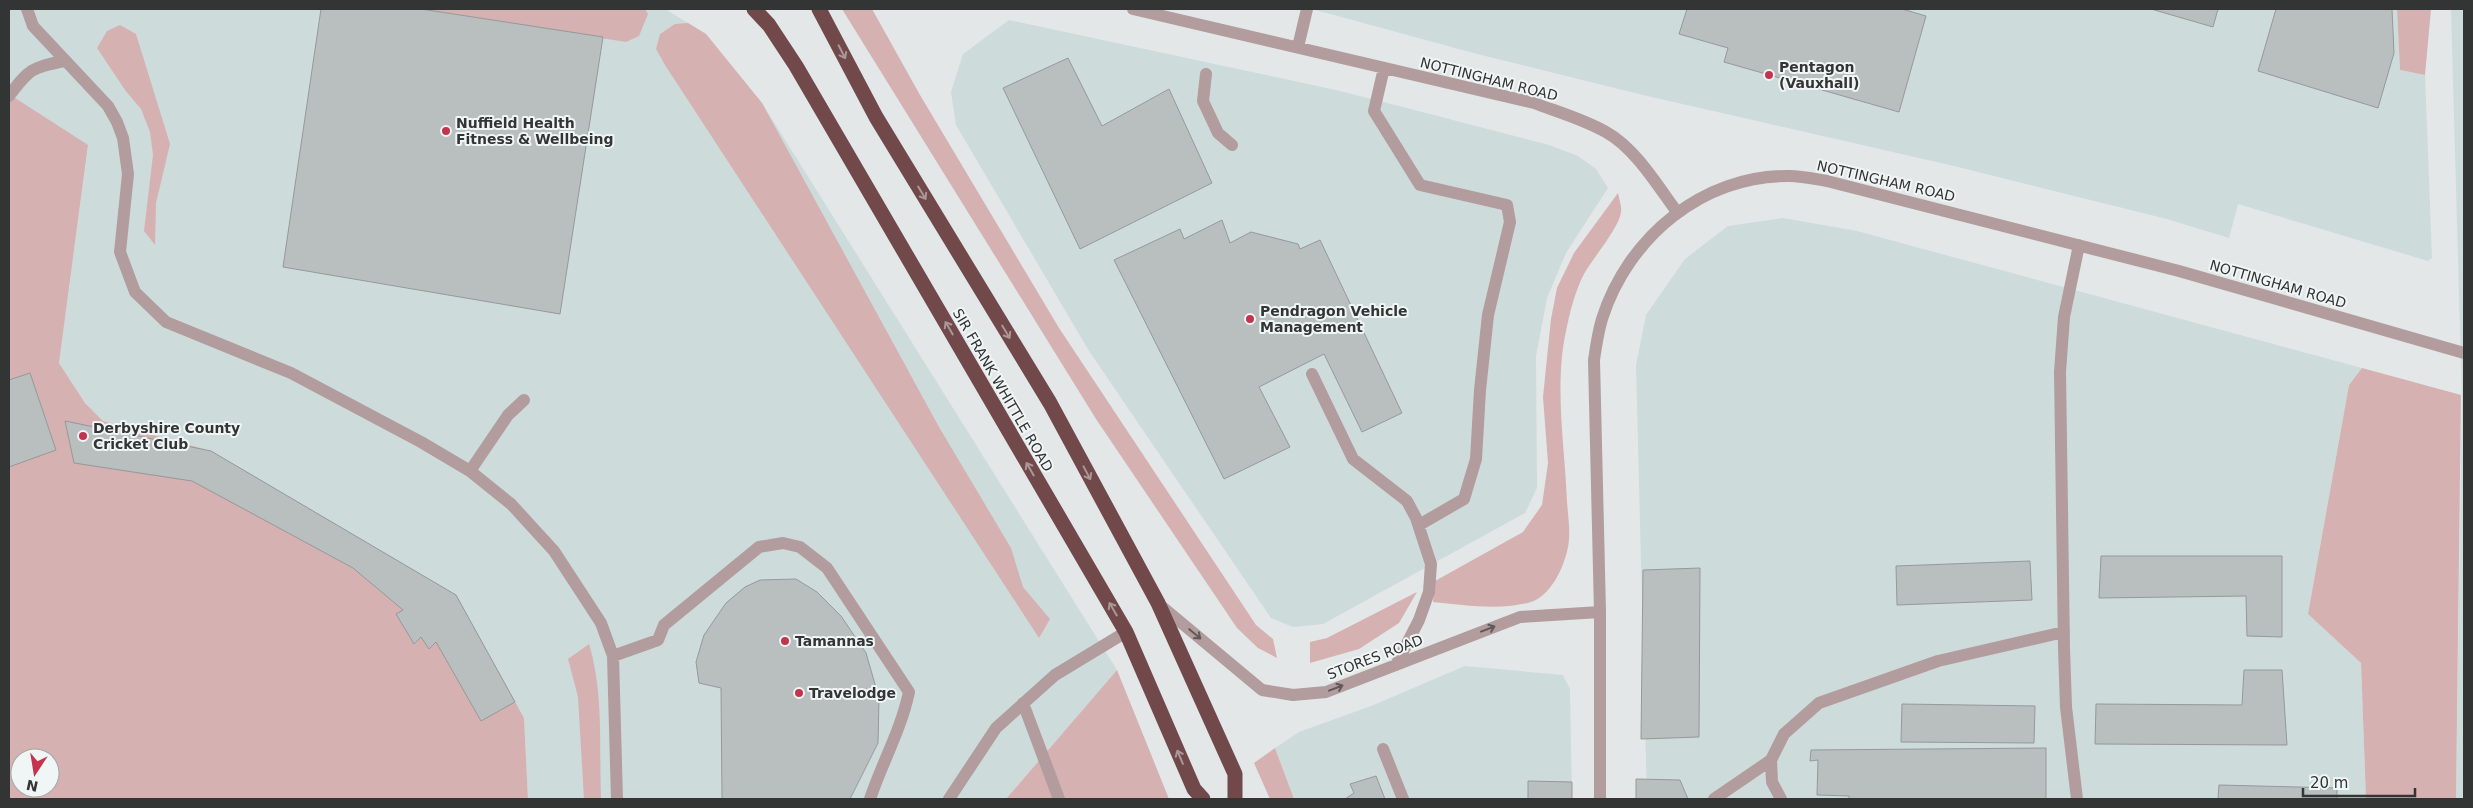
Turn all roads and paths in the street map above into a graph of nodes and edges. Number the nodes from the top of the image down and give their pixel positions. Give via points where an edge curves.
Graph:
1 (27, 9) edge
2 (754, 9) edge
3 (819, 9) edge
4 (1133, 9) edge
5 (1307, 9) edge
6 (1298, 47) junction
7 (65, 61) junction
8 (1384, 68) junction
9 (1206, 74) dead end
10 (9, 96) edge
11 (1232, 145) dead end
12 (1677, 212) junction
13 (2079, 245) junction
14 (2464, 353) edge
15 (1312, 374) dead end
16 (524, 400) dead end
17 (470, 471) junction
18 (1419, 525) junction
19 (1158, 603) junction
20 (1600, 612) junction
21 (1126, 632) junction
22 (2064, 632) junction
23 (613, 656) junction
24 (1396, 665) junction
25 (1023, 703) junction
26 (1383, 750) dead end
27 (1771, 760) junction
28 (617, 799) edge
29 (870, 799) edge
30 (949, 799) edge
31 (1059, 799) edge
32 (1203, 799) edge
33 (1235, 799) edge
34 (1403, 799) edge
35 (1600, 799) edge
36 (1714, 799) edge
37 (1781, 799) edge
38 (2076, 799) edge

1 - 7 street via 33,26
21 -> 2 highway, SIR FRANK WHITTLE ROAD via 796,66 769,25
3 -> 19 highway via 876,117 1050,403
4 - 6 street, NOTTINGHAM ROAD
5 - 6 street
6 - 8 street, NOTTINGHAM ROAD
7 - 10 street via 40,66 25,74
7 - 17 street via 108,106 123,138 128,174 120,252 135,292 166,322 291,373
8 - 12 street, NOTTINGHAM ROAD via 1534,104 1608,133 1642,163
8 - 18 street via 1374,111 1420,185 1507,204 1510,222 1488,315 1476,458 1469,483 1464,499
9 - 11 street via 1203,101 1218,133
12 - 13 street, NOTTINGHAM ROAD via 1713,191 1745,181 1790,176 1878,192
12 - 20 street via 1636,252 1614,288 1602,319 1594,360
13 - 14 street, NOTTINGHAM ROAD
13 - 22 street via 2064,317 2060,372
15 - 18 street via 1353,459 1407,501
16 - 17 street via 508,415
17 - 23 street via 512,504 554,551 600,623
18 - 24 street via 1431,564 1429,592
19 -> 24 street, STORES ROAD via 1262,690 1293,696 1326,692
19 - 33 highway via 1235,774
24 -> 20 street, STORES ROAD via 1520,617
20 - 35 street
21 - 25 street via 1055,674
32 -> 21 highway, SIR FRANK WHITTLE ROAD via 1194,789
22 - 27 street via 1938,661 1819,703 1784,734
22 - 38 street via 2066,707
23 - 28 street
23 - 29 street via 658,640 664,625 758,547 784,544 800,547 827,568 909,692 904,716
25 - 30 street via 996,728
25 - 31 street
26 - 34 street
27 - 36 street
27 - 37 street via 1772,782

